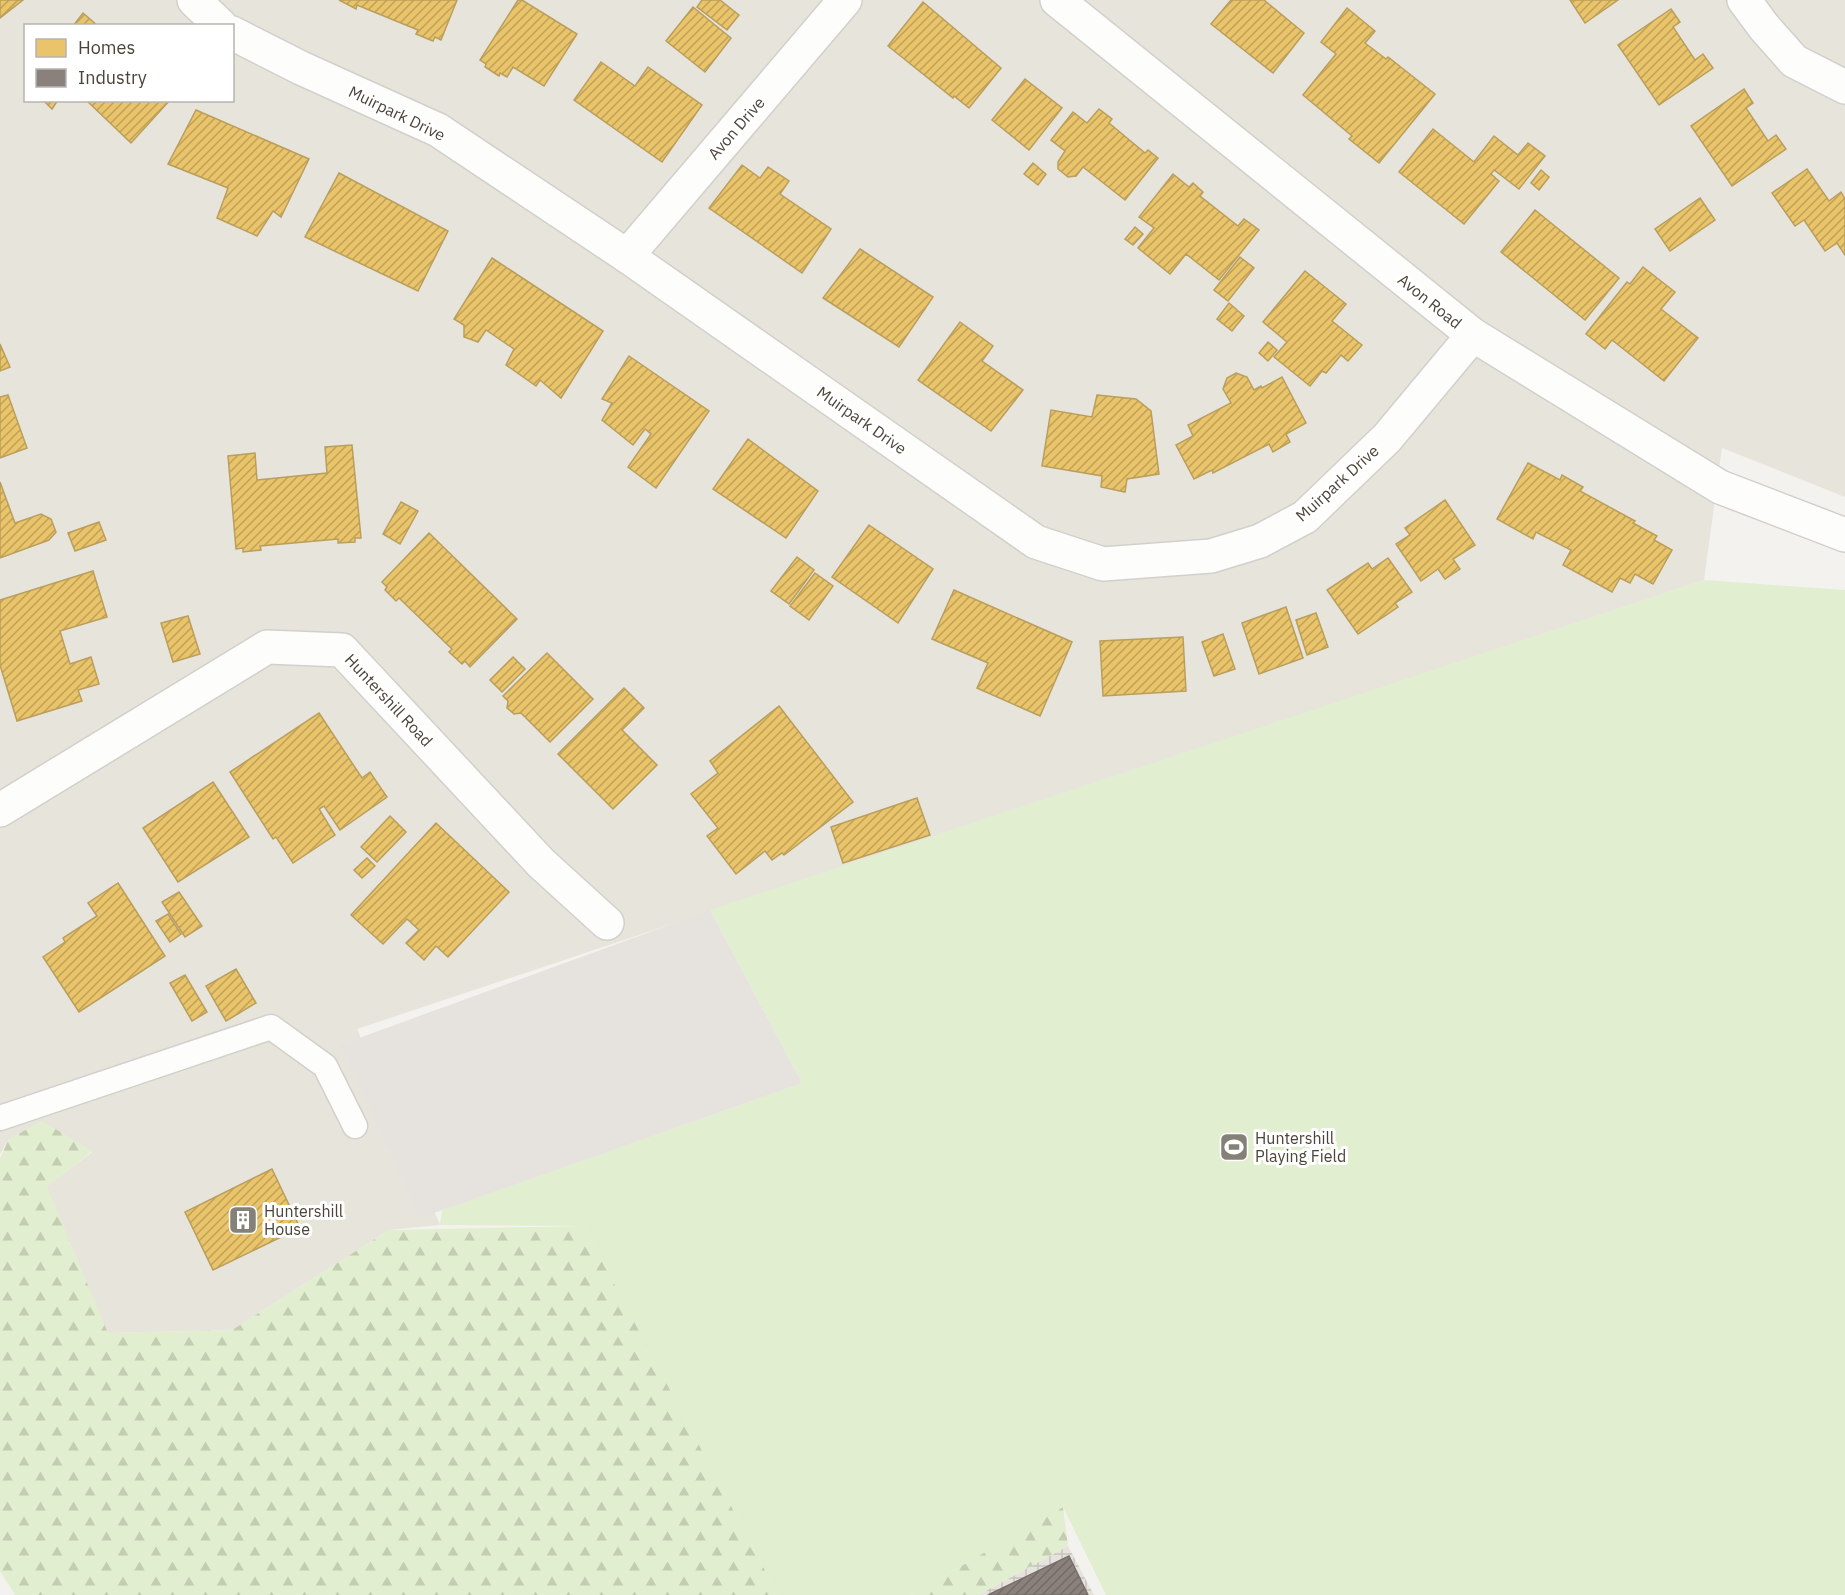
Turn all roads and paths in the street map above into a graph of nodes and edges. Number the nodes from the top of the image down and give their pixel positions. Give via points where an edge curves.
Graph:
1 (194, 0) edge
2 (845, 0) edge
3 (1057, 0) edge
4 (1744, 0) edge
5 (219, 24) edge
6 (234, 34) edge
7 (1845, 87) edge
8 (627, 256) junction
9 (1473, 335) junction
10 (1845, 536) edge
11 (0, 810) edge
12 (607, 923) dead end
13 (0, 1118) edge
14 (355, 1126) dead end

1 - 5 street
2 - 8 street, Avon Drive
3 - 9 street, Avon Road
4 - 7 street via 1794,61
6 - 8 street, Muirpark Drive via 438,130
8 - 9 street, Muirpark Drive via 1036,542 1103,564 1211,556 1260,541 1305,517 1387,438
9 - 10 street, Avon Road via 1720,487
11 - 12 street, Huntershill Road via 267,647 342,650 541,862
13 - 14 lane via 272,1027 325,1066

